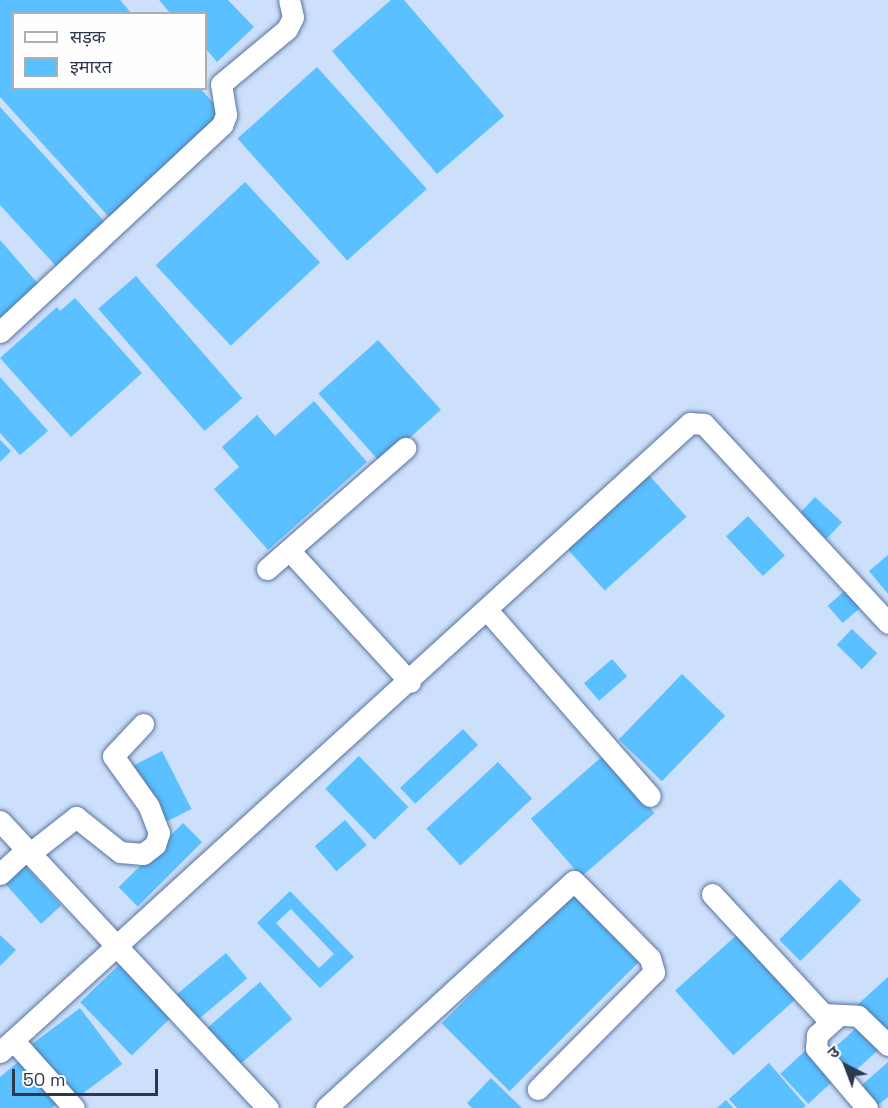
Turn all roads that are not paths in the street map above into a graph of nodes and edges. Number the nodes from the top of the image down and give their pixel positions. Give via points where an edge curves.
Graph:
1 (289, 0) edge
2 (0, 332) edge
3 (405, 448) dead end
4 (289, 550) junction
5 (267, 569) dead end
6 (487, 610) junction
7 (888, 623) edge
8 (410, 682) junction
9 (143, 724) dead end
10 (650, 796) dead end
11 (0, 821) edge
12 (28, 852) junction
13 (0, 874) edge
14 (712, 894) dead end
15 (114, 947) junction
16 (838, 1016) junction
17 (888, 1045) edge
18 (7, 1046) edge
19 (538, 1089) dead end
20 (75, 1108) edge
21 (267, 1108) edge
22 (326, 1108) edge
23 (867, 1108) edge

1 - 2 street via 293,17 287,28 221,84 226,115 222,125
3 - 4 street
4 - 5 street
4 - 8 street
6 - 7 street via 699,421
6 - 8 street
6 - 10 street
8 - 15 street
9 - 12 street via 113,756 148,805 159,833 155,845 143,854 120,852 76,817
11 - 12 street
12 - 13 street
12 - 15 street
14 - 16 street via 823,1014
15 - 18 street
15 - 21 street
16 - 17 street via 865,1019
16 - 23 street via 817,1035 816,1048
18 - 20 street
19 - 22 street via 654,972 650,958 574,881

